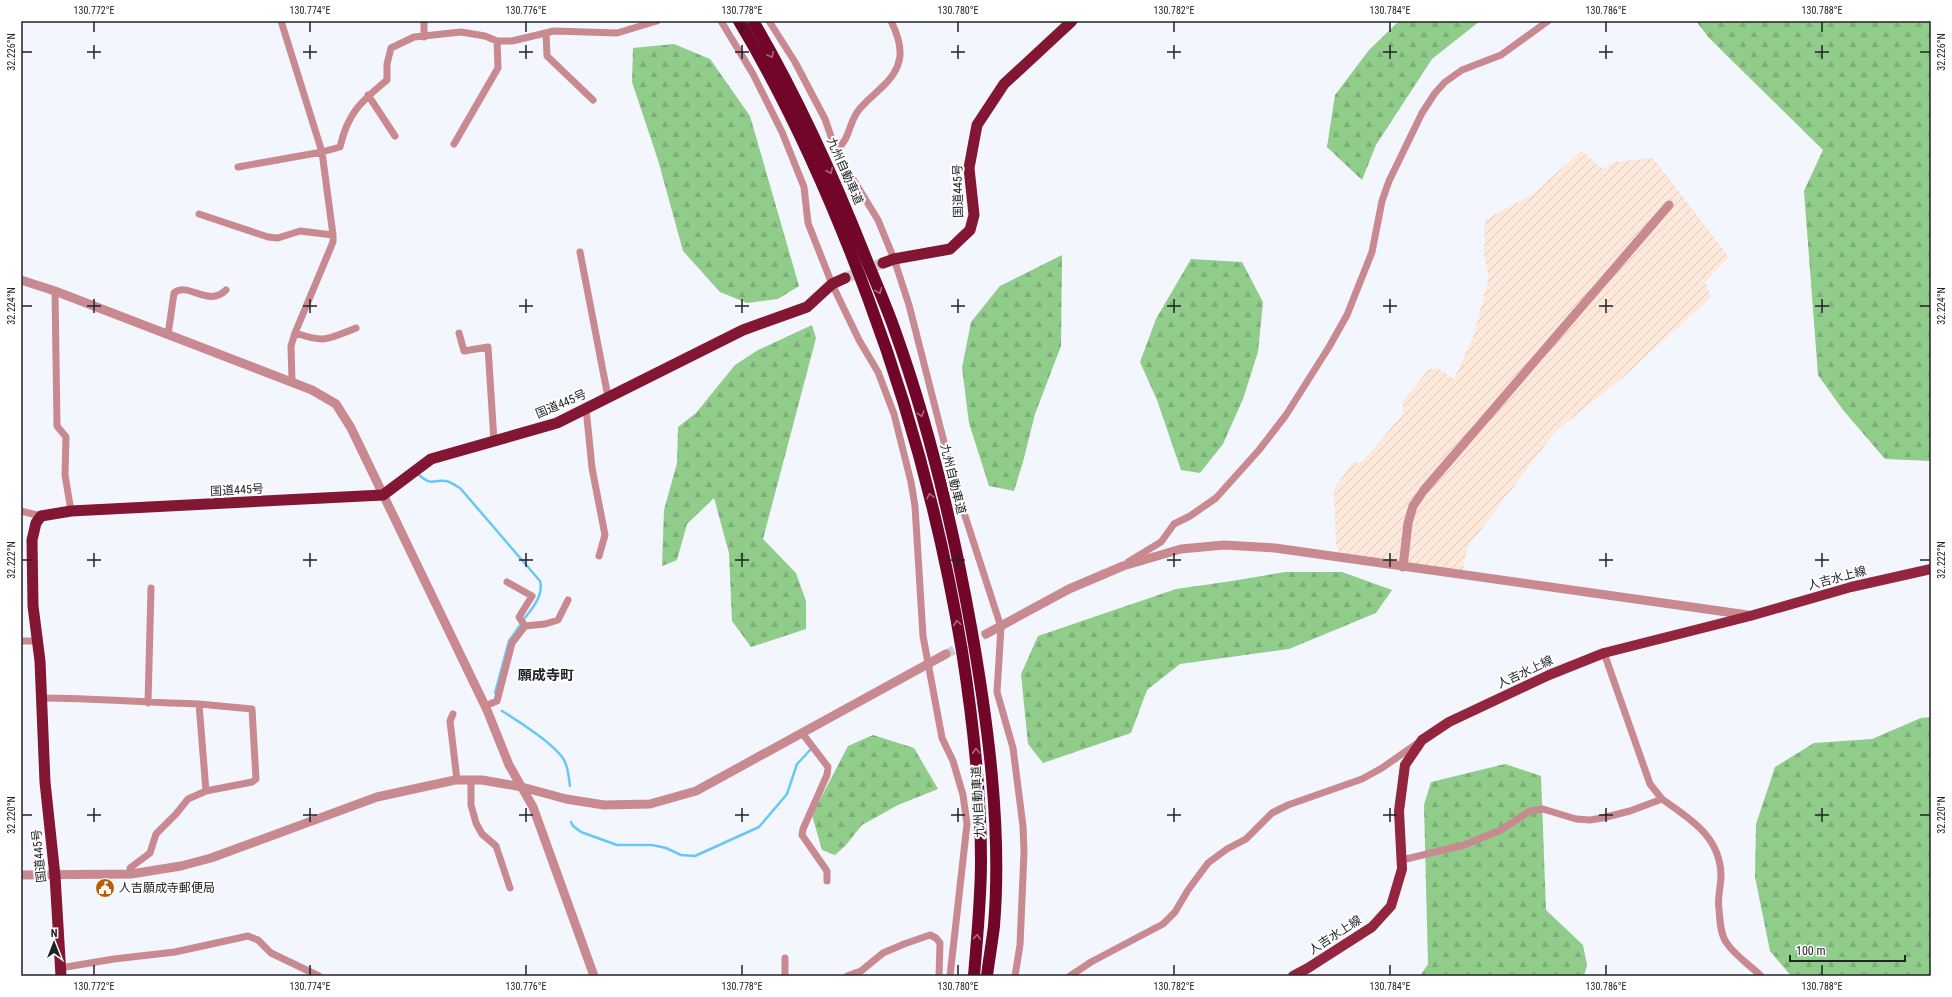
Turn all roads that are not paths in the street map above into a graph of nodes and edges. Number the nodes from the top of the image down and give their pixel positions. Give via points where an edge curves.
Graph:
1 (281, 21) edge
2 (424, 21) edge
3 (657, 21) edge
4 (721, 21) edge
5 (739, 21) edge
6 (752, 21) edge
7 (769, 21) edge
8 (891, 21) edge
9 (1072, 21) edge
10 (1548, 21) edge
11 (546, 33) junction
12 (424, 37) junction
13 (497, 42) junction
14 (368, 95) junction
15 (593, 100) dead end
16 (395, 136) dead end
17 (454, 144) dead end
18 (836, 151) junction
19 (322, 152) junction
20 (238, 167) dead end
21 (1669, 205) dead end
22 (199, 214) dead end
23 (333, 234) junction
24 (580, 252) dead end
25 (894, 259) junction
26 (883, 264) tunnel mouth
27 (845, 278) tunnel mouth
28 (21, 280) edge
29 (832, 284) junction
30 (226, 290) dead end
31 (55, 291) junction
32 (356, 328) dead end
33 (295, 333) junction
34 (459, 333) dead end
35 (168, 335) junction
36 (292, 382) junction
37 (608, 397) junction
38 (586, 408) junction
39 (494, 441) junction
40 (383, 495) junction
41 (21, 511) edge
42 (71, 511) junction
43 (41, 516) junction
44 (599, 556) dead end
45 (1123, 566) junction
46 (1403, 567) junction
47 (1931, 569) edge
48 (507, 582) dead end
49 (151, 588) dead end
50 (568, 600) dead end
51 (1750, 616) junction
52 (525, 626) junction
53 (1001, 627) junction
54 (986, 634) tunnel mouth
55 (38, 640) junction
56 (21, 642) edge
57 (1604, 653) junction
58 (946, 654) tunnel mouth
59 (928, 663) junction
60 (42, 698) junction
61 (148, 703) junction
62 (199, 704) junction
63 (485, 706) junction
64 (453, 714) dead end
65 (802, 733) junction
66 (1422, 740) junction
67 (457, 780) junction
68 (471, 780) junction
69 (522, 787) junction
70 (206, 791) junction
71 (1662, 799) junction
72 (1402, 860) junction
73 (131, 874) junction
74 (21, 875) edge
75 (55, 876) junction
76 (827, 881) dead end
77 (510, 888) dead end
78 (784, 958) dead end
79 (60, 972) edge
80 (863, 973) edge
81 (319, 976) edge
82 (594, 976) edge
83 (784, 976) edge
84 (847, 976) edge
85 (939, 976) edge
86 (950, 976) edge
87 (974, 976) edge
88 (987, 976) edge
89 (1015, 976) edge
90 (1070, 976) edge
91 (1293, 976) edge
92 (1761, 976) edge

1 - 19 street
2 - 12 street
3 - 11 street via 617,33 554,30
4 - 29 street via 753,74 782,132 804,187 808,223
87 -> 5 highway, 九州自動車道 via 981,861 976,748 941,536 919,450 888,352 847,242 801,137
6 -> 88 highway, 九州自動車道 via 804,116 840,193 895,331 931,446 953,534 979,672 990,749 995,862 994,925
7 - 18 street via 795,62 825,119
8 - 18 street via 900,43 900,62 896,73 858,111 845,143
9 - 25 highway, 国道445号 via 1004,84 977,124 969,168 974,215 970,230 950,248
10 - 45 street via 1501,55 1462,70 1435,93 1422,113 1389,181 1382,201 1372,252 1347,315 1286,415 1216,498 1174,524 1161,542
11 - 13 street
11 - 15 street via 547,56
12 - 13 street via 461,32 485,36
12 - 14 street via 414,37 390,48 387,80
13 - 17 street via 498,68
14 - 16 street
14 - 19 street via 348,119 340,147
18 - 25 street via 878,220
19 - 20 street
19 - 23 street
21 - 46 street via 1424,490 1413,506 1408,523
22 - 23 street via 268,237 278,238 300,231
23 - 33 street via 333,242
24 - 37 street
25 - 26 highway, 国道445号
25 - 53 street via 909,305 955,485
27 - 29 highway, 国道445号
28 - 31 street
29 - 37 highway, 国道445号 via 807,307 742,330
29 - 59 street via 859,340 878,372 894,414 915,506 923,636
30 - 35 street via 220,296 209,297 184,290 177,291 174,294
31 - 35 street
31 - 42 street via 57,426 66,436 65,475
32 - 33 street via 318,341
33 - 36 street via 291,346
34 - 39 street via 464,351 488,347
35 - 36 street
36 - 40 street via 336,404 351,428
37 - 38 highway, 国道445号
38 - 39 highway, 国道445号 via 557,423
38 - 44 street via 592,468 605,536
39 - 40 highway, 国道445号 via 431,459
40 - 42 highway, 国道445号
40 - 63 street
41 - 43 street
42 - 43 highway, 国道445号
43 - 55 highway, 国道445号 via 36,523 32,540 33,606
45 - 46 street via 1181,549 1224,546 1275,548
45 - 53 street via 1068,589
46 - 51 street
47 - 51 main road, 人吉水上線 via 1851,586
48 - 52 street via 532,596 519,616
49 - 61 street
50 - 52 street via 558,620
51 - 57 main road, 人吉水上線
52 - 63 street via 512,643 497,701
53 - 54 street
53 - 89 street via 997,692 1013,748 1023,826 1020,945
55 - 56 street
55 - 60 highway, 国道445号
57 - 66 main road, 人吉水上線 via 1549,675 1449,722
57 - 71 street via 1650,784
58 - 59 street
59 - 65 street
59 - 86 street via 942,738 953,761 963,795 967,824
60 - 61 street
60 - 75 highway, 国道445号 via 45,782
61 - 62 street
62 - 70 street
62 - 70 street via 252,709 256,779
63 - 69 street via 509,765
64 - 67 street via 450,721
65 - 69 street via 696,791 650,804 604,805 566,799
65 - 76 street via 828,766 827,775 802,835 827,872
66 - 72 main road, 人吉水上線 via 1405,765 1399,811
66 - 90 street via 1362,779 1272,813 1246,839 1208,863 1175,912 1163,924
67 - 68 street
67 - 73 street via 377,797 211,858
68 - 69 street
68 - 77 street via 471,805 476,822 482,834 496,846
69 - 82 street via 533,806
70 - 73 street via 188,799 156,834 150,853 130,868
71 - 72 street via 1630,811 1590,820 1576,819 1543,809 1530,811 1501,830 1464,845
71 - 92 street via 1693,820 1704,831 1713,846 1721,876 1718,902 1720,925 1726,942
72 - 91 main road, 人吉水上線 via 1402,869 1391,906 1372,927
73 - 75 street
74 - 75 street
75 - 79 highway, 国道445号
78 - 83 street
79 - 81 street via 114,959 174,952 248,936 258,940 271,953
80 - 84 street
80 - 85 street via 883,953 930,936 940,943

